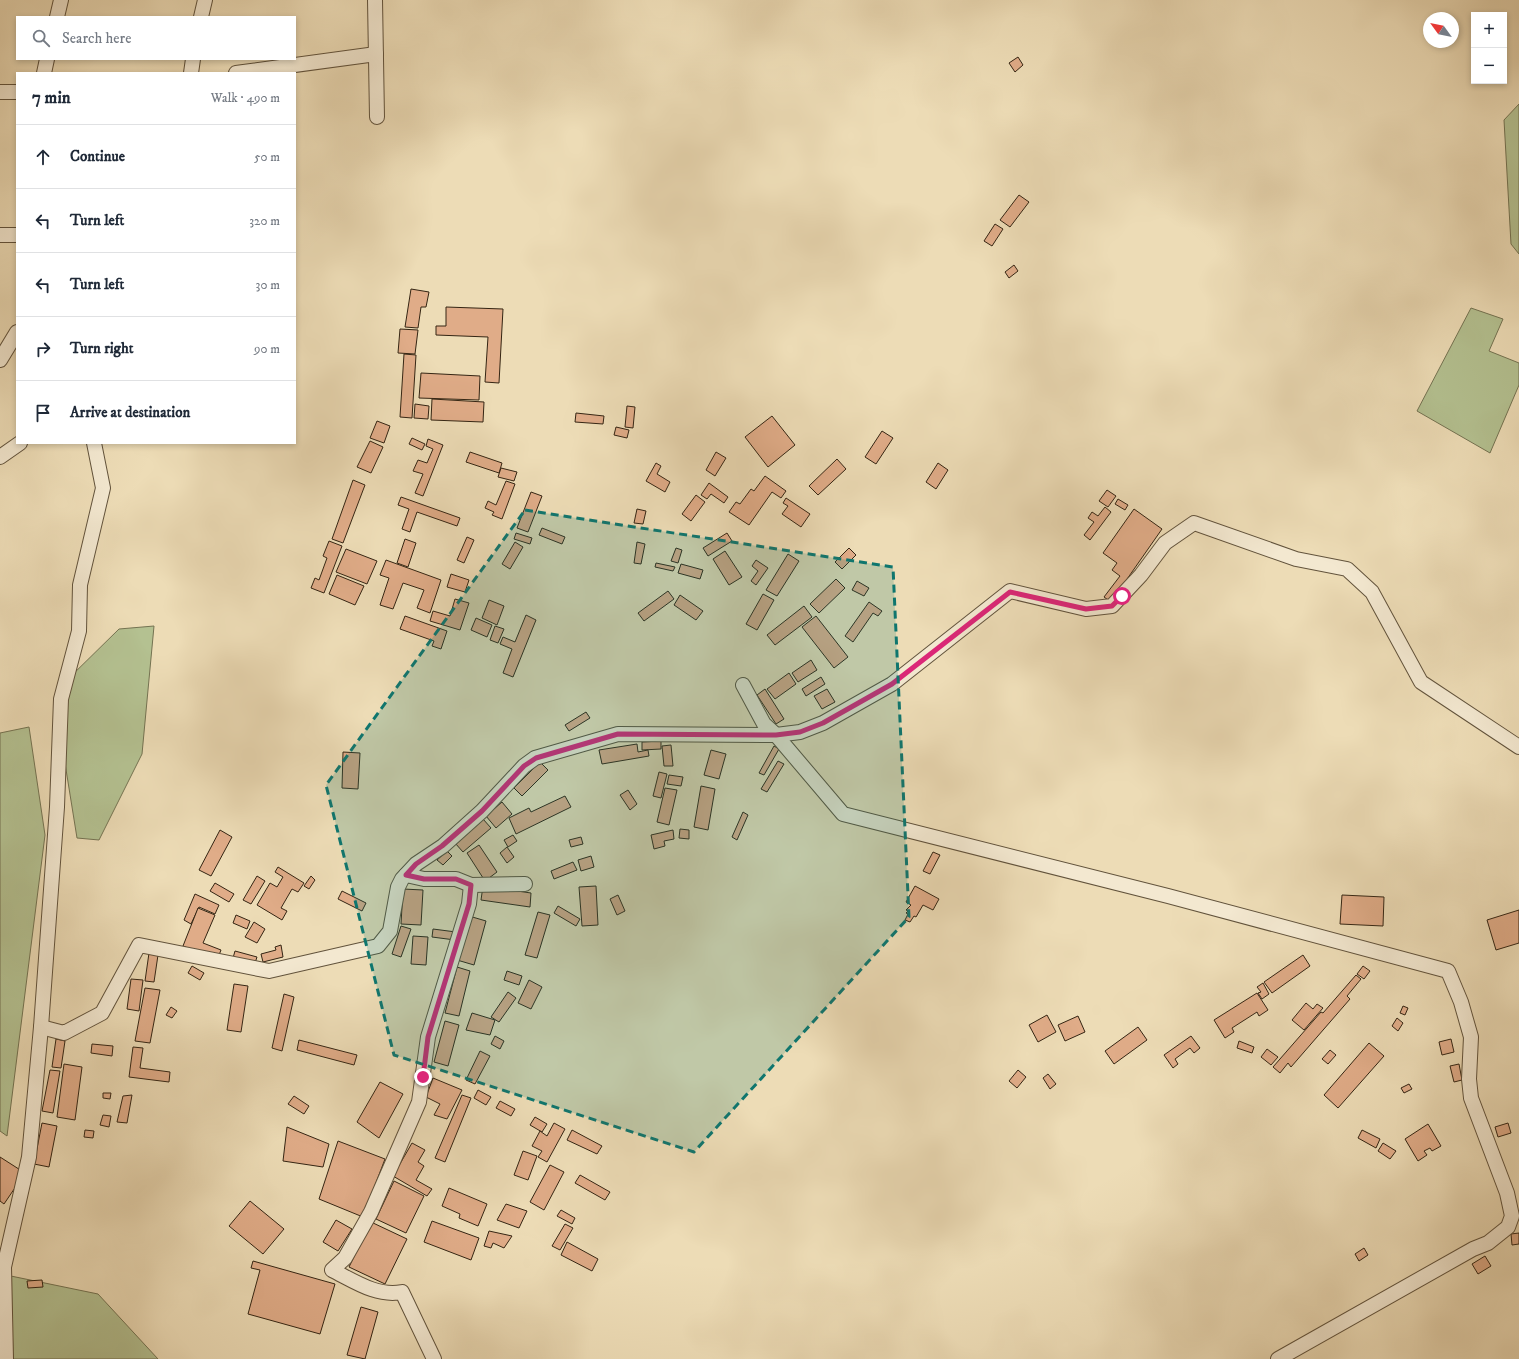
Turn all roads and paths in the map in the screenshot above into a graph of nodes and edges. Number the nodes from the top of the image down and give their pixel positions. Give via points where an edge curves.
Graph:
1 (61, 0) edge
2 (205, 0) edge
3 (375, 0) edge
4 (57, 16) edge
5 (200, 16) edge
6 (376, 54) junction
7 (47, 60) edge
8 (193, 60) edge
9 (44, 72) edge
10 (191, 72) edge
11 (243, 72) edge
12 (0, 92) edge
13 (16, 92) edge
14 (377, 117) dead end
15 (0, 235) edge
16 (16, 235) edge
17 (16, 334) edge
18 (0, 360) edge
19 (19, 444) edge
20 (94, 444) edge
21 (0, 458) edge
22 (743, 685) dead end
23 (776, 735) junction
24 (1519, 748) edge
25 (406, 875) junction
26 (525, 884) dead end
27 (471, 885) junction
28 (41, 1027) junction
29 (2, 1270) edge
30 (6, 1359) edge
31 (434, 1359) edge
32 (1278, 1359) edge

1 - 4 street
2 - 5 street
3 - 6 street
6 - 11 street
6 - 14 street
7 - 9 street
8 - 10 street
12 - 13 street
15 - 16 street
17 - 18 street
19 - 21 street
20 - 28 street via 103,488 80,584 79,631 61,699 57,807
22 - 23 street via 764,724
23 - 24 street via 800,732 823,723 892,684 1010,592 1086,609 1112,606 1141,575 1165,543 1194,523 1296,560 1347,569 1372,592 1421,682
23 - 25 street via 618,734 536,758 524,766 482,811
23 - 32 street via 843,814 1168,896 1448,971 1461,1002 1471,1037 1471,1098 1507,1193 1512,1216 1508,1227 1488,1243 1466,1252
25 - 27 street via 424,879 456,879
25 - 28 street via 398,887 390,931 378,946 269,971 139,945 102,1013 64,1033
26 - 27 street
27 - 31 street via 469,904 428,1037 419,1102 371,1212 345,1258 332,1270 377,1291 391,1294 402,1292
28 - 29 street via 29,1157
29 - 30 street

